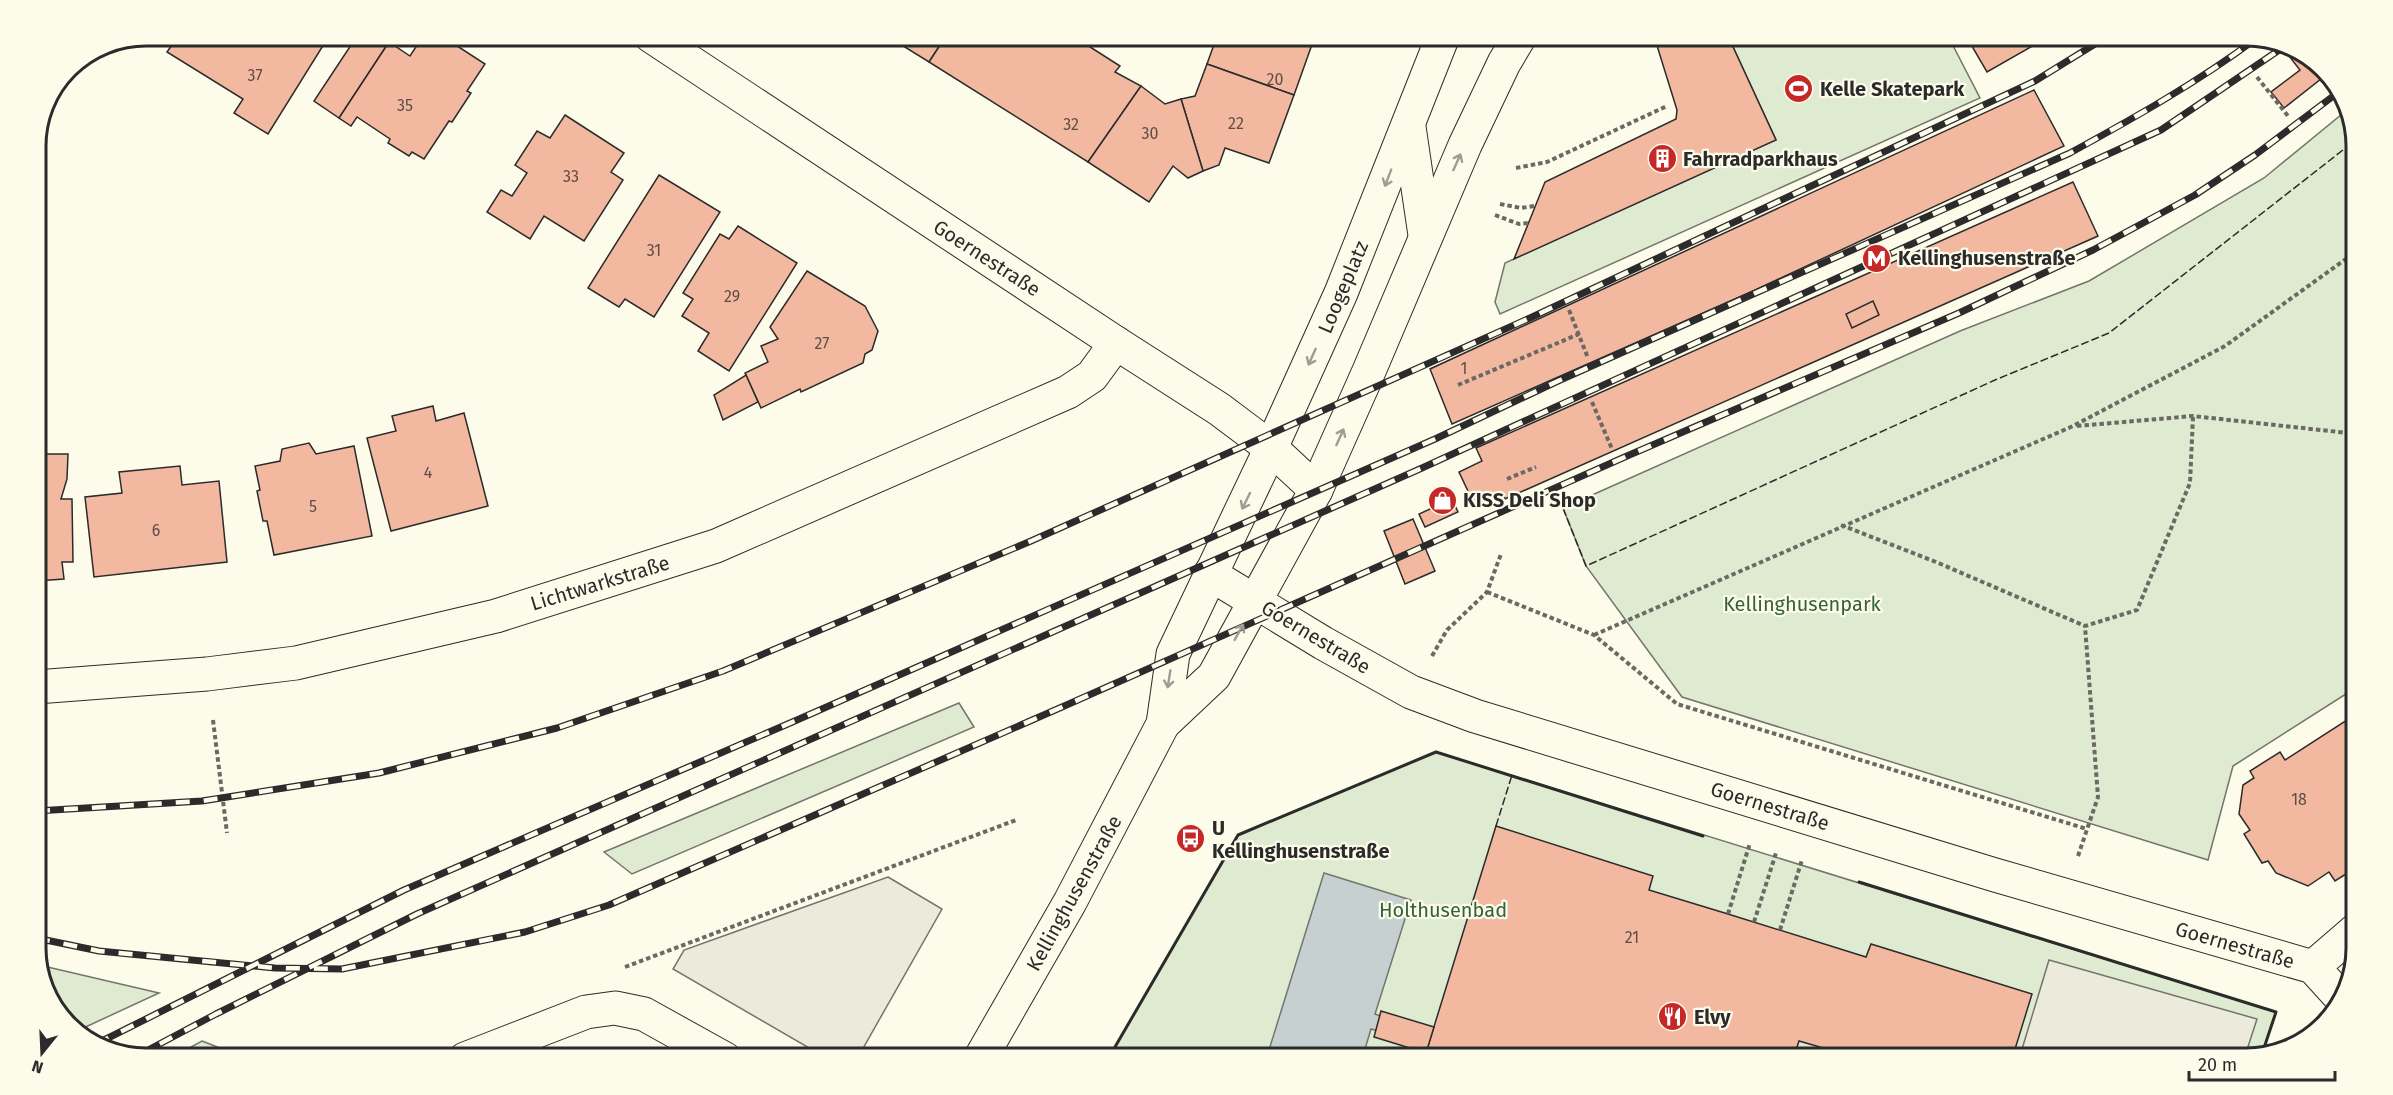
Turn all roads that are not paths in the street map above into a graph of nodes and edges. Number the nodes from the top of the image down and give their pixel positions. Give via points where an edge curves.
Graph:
1 (666, 46) edge
2 (1439, 46) edge
3 (1514, 46) edge
4 (1408, 123) junction
5 (1425, 235) junction
6 (1116, 344) junction
7 (1271, 448) junction
8 (1316, 490) junction
9 (1210, 574) junction
10 (1256, 602) junction
11 (47, 686) edge
12 (1163, 724) junction
13 (2346, 939) edge
14 (2313, 968) junction
15 (2336, 993) edge
16 (493, 1048) edge
17 (705, 1048) edge
18 (986, 1048) edge

1 - 6 street, Goernestraße
2 - 4 street, Loogeplatz
5 -> 3 street
4 - 5 street
4 -> 7 street, Loogeplatz via 1345,284
8 -> 5 street
6 - 7 street, Goernestraße via 1220,408
6 - 11 street, Lichtwarkstraße via 1092,376 1068,392 716,546 496,615 296,663
7 - 8 street, Goernestraße
7 -> 9 street, Kellinghusenstraße
8 - 10 street, Kellinghusenstraße
9 - 10 street, Goernestraße
9 -> 12 street, Kellinghusenstraße via 1173,654
12 -> 10 street, Kellinghusenstraße via 1214,676
10 - 14 street, Goernestraße via 1411,692 1497,723
12 - 18 street, Kellinghusenstraße via 1075,893
13 - 14 street
14 - 15 street, Goernestraße
16 - 17 street via 586,1012 615,1008 644,1014

